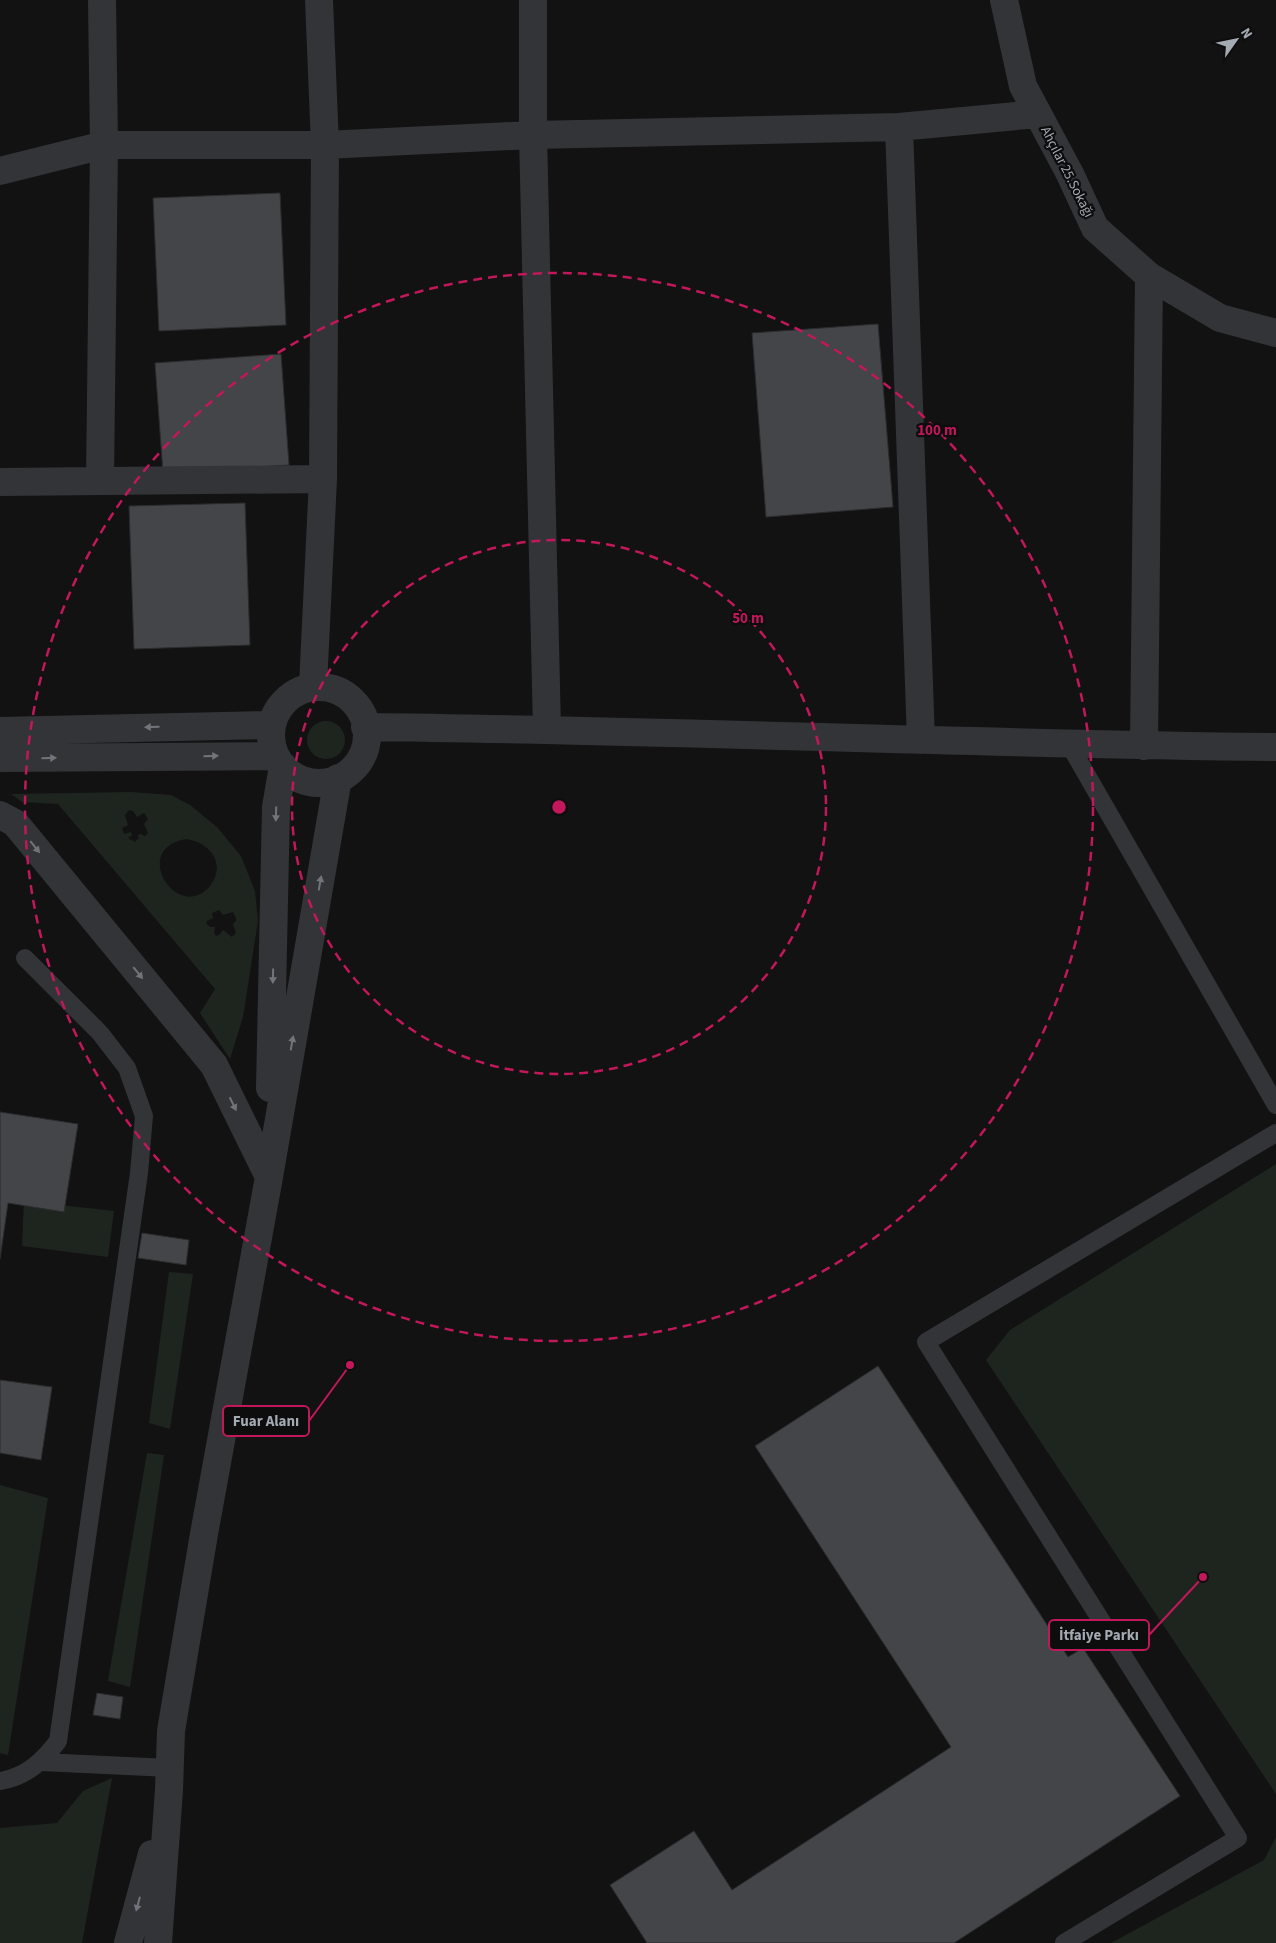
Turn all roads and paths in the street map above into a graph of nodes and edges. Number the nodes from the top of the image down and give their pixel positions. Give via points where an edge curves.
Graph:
1 (102, 0) edge
2 (319, 0) edge
3 (533, 0) edge
4 (1004, 0) edge
5 (1038, 114) junction
6 (899, 126) junction
7 (533, 135) junction
8 (104, 145) junction
9 (325, 145) junction
10 (0, 171) edge
11 (1148, 276) junction
12 (1276, 333) edge
13 (323, 479) junction
14 (100, 481) junction
15 (0, 482) edge
16 (312, 686) junction
17 (270, 725) junction
18 (365, 727) junction
19 (547, 729) junction
20 (0, 731) edge
21 (920, 740) junction
22 (1069, 744) junction
23 (1144, 746) junction
24 (1276, 747) edge
25 (0, 758) edge
26 (279, 761) junction
27 (338, 778) junction
28 (0, 815) edge
29 (25, 958) dead end
30 (1276, 1105) edge
31 (1276, 1133) edge
32 (269, 1177) junction
33 (42, 1762) junction
34 (169, 1779) junction
35 (0, 1780) edge
36 (128, 1943) edge
37 (158, 1943) edge
38 (1064, 1943) edge

1 - 8 street
2 - 9 street
3 - 7 street
4 - 5 street, Ahçılar 25.Sokağı via 1023,86
5 - 6 street
5 - 11 street, Ahçılar 25.Sokağı via 1095,228
6 - 7 street
6 - 21 street
7 - 9 street
7 - 19 street
8 - 9 street
8 - 10 street
8 - 14 street
9 - 13 street
11 - 12 street, Ahçılar 25.Sokağı via 1220,318
11 - 23 street
13 - 14 street
13 - 16 street
14 - 15 street
16 - 17 street via 285,699
16 - 18 street via 342,692 363,714
17 -> 20 street
17 - 26 street
18 - 19 street
18 - 27 street via 367,745 352,771
19 - 21 street
21 - 22 street
22 - 23 street
22 - 30 lane
23 - 24 street
25 -> 26 street
26 - 27 street via 295,778 324,784
26 -> 32 street
32 -> 27 street
28 -> 32 street via 15,823 214,1065
29 - 33 lane via 100,1032 127,1068 144,1116 139,1173 58,1741
31 - 38 lane via 926,1342 1238,1838
32 - 34 street via 171,1731
33 - 34 lane
33 - 35 lane via 11,1779
34 -> 36 street
34 - 37 street

